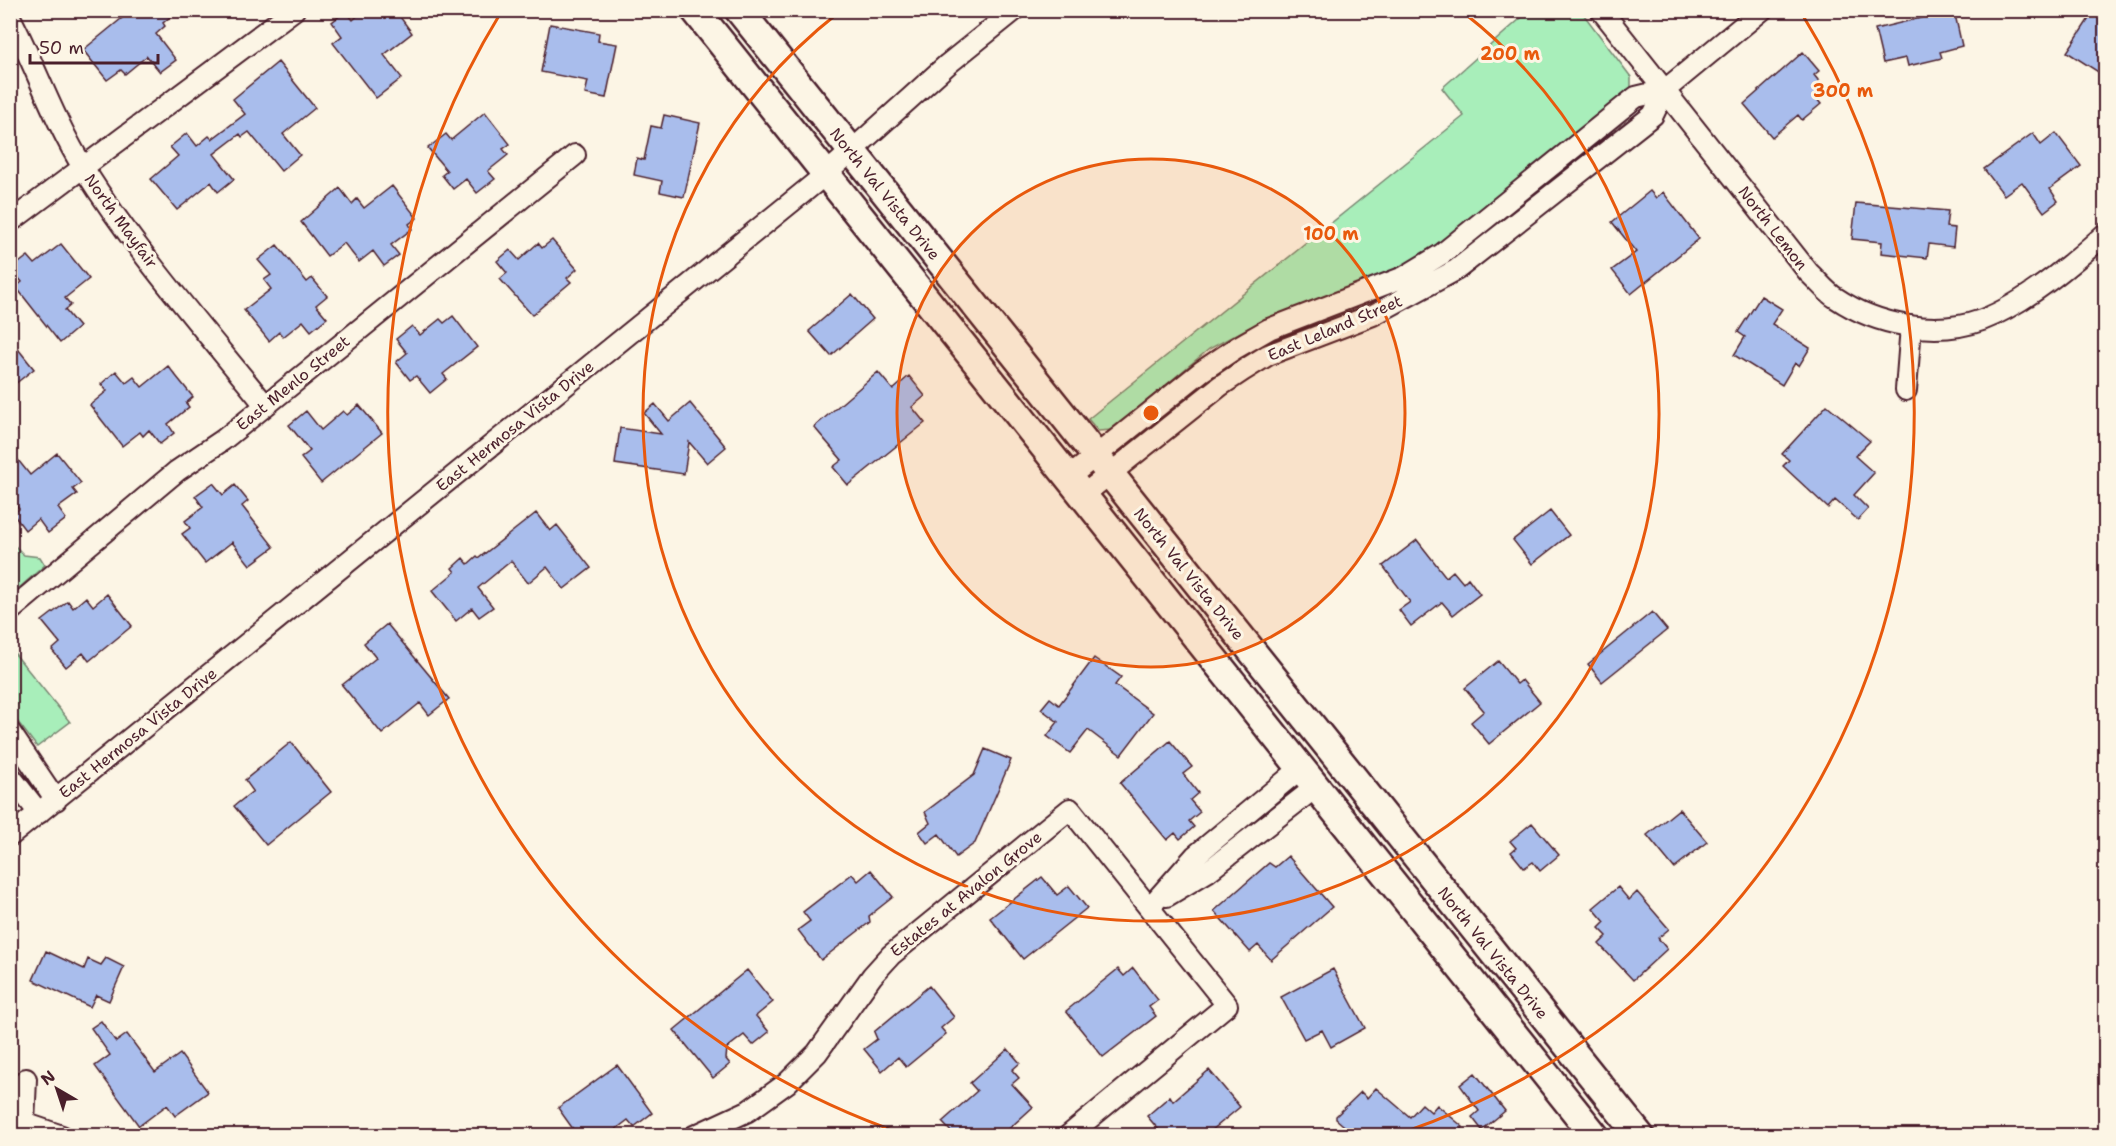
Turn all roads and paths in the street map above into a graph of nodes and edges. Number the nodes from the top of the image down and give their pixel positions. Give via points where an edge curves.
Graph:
1 (294, 10) edge
2 (695, 10) edge
3 (739, 10) edge
4 (1015, 10) edge
5 (1601, 10) edge
6 (1762, 10) edge
7 (10, 16) edge
8 (1665, 90) junction
9 (852, 153) junction
10 (575, 155) dead end
11 (83, 168) junction
12 (826, 174) junction
13 (10, 222) edge
14 (2106, 233) edge
15 (1911, 326) junction
16 (1906, 390) dead end
17 (265, 405) junction
18 (1102, 465) junction
19 (1075, 487) junction
20 (10, 611) edge
21 (10, 732) edge
22 (10, 776) edge
23 (1309, 777) junction
24 (56, 800) junction
25 (1249, 812) junction
26 (39, 813) junction
27 (1263, 828) junction
28 (10, 836) edge
29 (1150, 907) junction
30 (26, 1079) dead end
31 (17, 1124) edge
32 (62, 1136) edge
33 (694, 1136) edge
34 (1068, 1136) edge
35 (1595, 1136) edge
36 (1641, 1136) edge

1 - 11 street
2 - 12 main road, North Val Vista Drive
3 - 9 main road, North Val Vista Drive
4 - 9 street, East Hermosa Vista Drive via 948,64
5 - 8 street, North Lemon
6 - 8 street, East Leland Street
7 - 11 street, North Mayfair
8 - 15 street, North Lemon via 1809,273 1834,297 1859,312
8 - 18 street, East Leland Street via 1653,115 1456,270 1373,315 1268,355
9 - 12 street, East Hermosa Vista Drive
9 - 18 main road, North Val Vista Drive
10 - 17 street, East Menlo Street
11 - 13 street
11 - 17 street, North Mayfair via 126,232
12 - 19 main road, North Val Vista Drive
12 - 24 street, East Hermosa Vista Drive
14 - 15 street, North Lemon via 2030,293 1981,320 1954,326
15 - 16 street
17 - 20 street, East Menlo Street via 177,471
18 - 19 street, East Leland Street
18 - 36 main road, North Val Vista Drive
19 - 23 main road, North Val Vista Drive
21 - 24 street
22 - 26 street
23 - 25 street
23 - 27 street
23 - 35 main road, North Val Vista Drive
24 - 26 street, East Hermosa Vista Drive
25 - 27 street
25 - 29 street via 1195,856
26 - 28 street, East Hermosa Vista Drive
27 - 29 street via 1207,872
29 - 33 street, Estates at Avalon Grove via 1070,809 891,955 818,1053 786,1083 748,1111
29 - 34 street, Estates at Avalon Grove via 1227,1005
30 - 31 street
31 - 32 street

